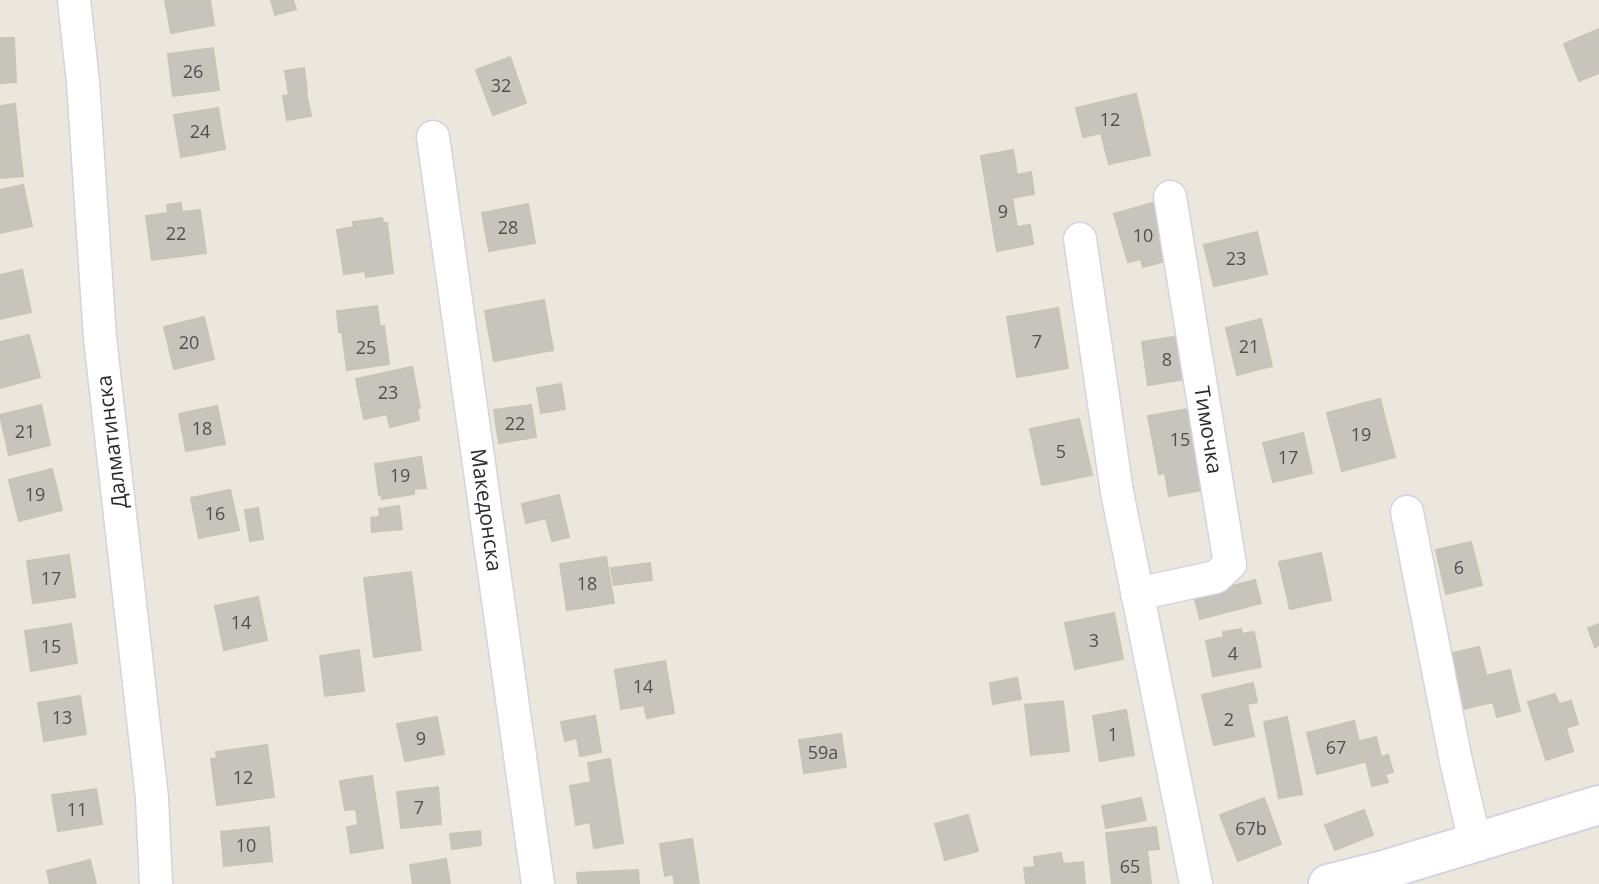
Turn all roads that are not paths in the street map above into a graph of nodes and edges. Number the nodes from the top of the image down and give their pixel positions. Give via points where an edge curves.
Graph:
1 (74, 0) edge
2 (433, 137) dead end
3 (1170, 197) dead end
4 (1080, 239) dead end
5 (1407, 512) dead end
6 (1138, 594) junction
7 (1599, 805) edge
8 (1475, 842) junction
9 (156, 884) edge
10 (538, 884) edge
11 (1196, 884) edge
12 (1328, 884) edge

1 - 9 street, Далматинска via 100,338 152,798
2 - 10 street, Македонска
3 - 6 street, Тимочка via 1230,564 1216,577
4 - 6 street via 1117,492
5 - 8 street
6 - 11 street
7 - 8 street
8 - 12 street

